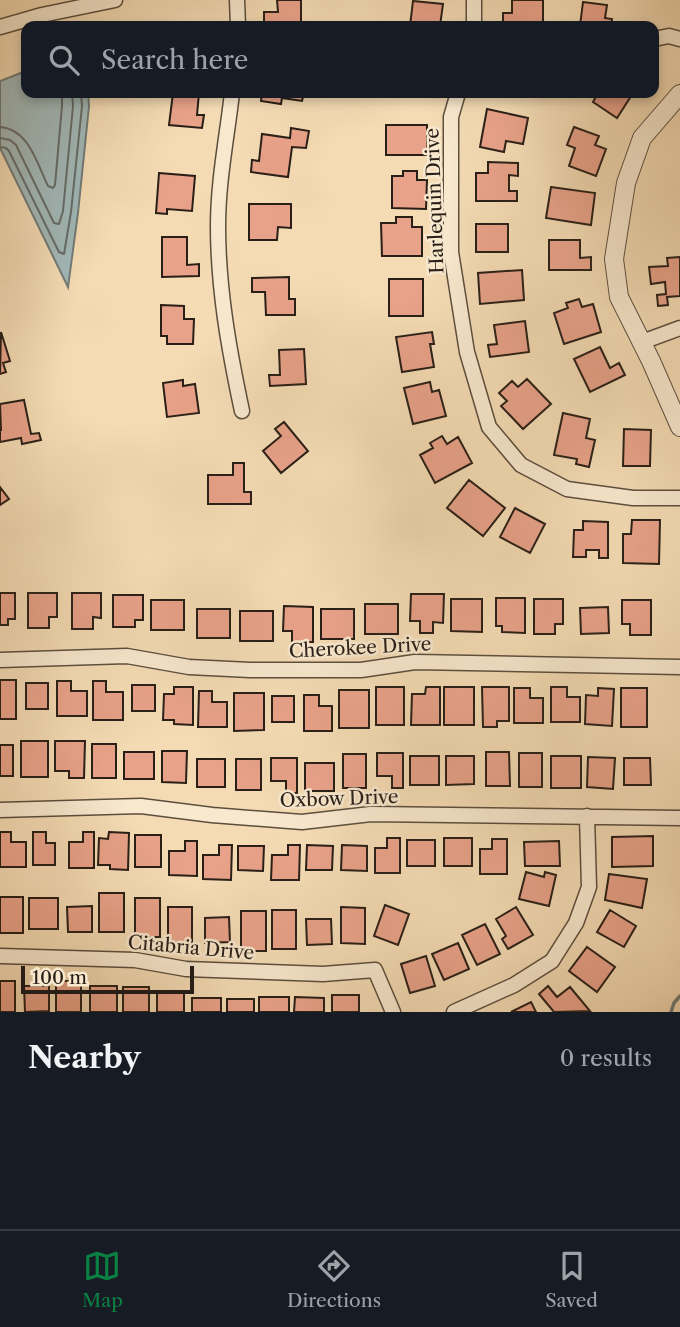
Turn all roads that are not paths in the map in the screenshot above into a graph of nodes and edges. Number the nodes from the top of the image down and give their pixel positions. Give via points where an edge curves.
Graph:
1 (115, 0) edge
2 (237, 0) edge
3 (474, 0) edge
4 (238, 21) edge
5 (474, 21) edge
6 (0, 27) edge
7 (659, 38) edge
8 (680, 39) edge
9 (680, 94) edge
10 (231, 98) edge
11 (457, 98) edge
12 (680, 328) edge
13 (642, 342) junction
14 (242, 411) dead end
15 (680, 427) edge
16 (680, 498) edge
17 (0, 660) edge
18 (680, 667) edge
19 (0, 810) edge
20 (587, 816) junction
21 (680, 818) edge
22 (0, 956) edge
23 (393, 1012) edge
24 (454, 1012) edge

1 - 6 street
2 - 4 street
3 - 5 street
7 - 8 street
9 - 13 street via 642,138 626,183 614,259 619,297
10 - 14 street via 219,238 221,292
11 - 16 street, Harlequin Drive via 451,117 451,252 467,352 489,427 521,465 568,489 633,498
12 - 13 street
13 - 15 street
17 - 18 street, Cherokee Drive via 127,656 189,667 250,670 361,670 415,662
19 - 20 street, Oxbow Drive via 141,806 302,822 371,814
20 - 21 street, Oxbow Drive
20 - 24 street via 589,887 576,923 552,961 514,985
22 - 23 street, Citabria Drive via 135,960 186,969 323,974 375,970

